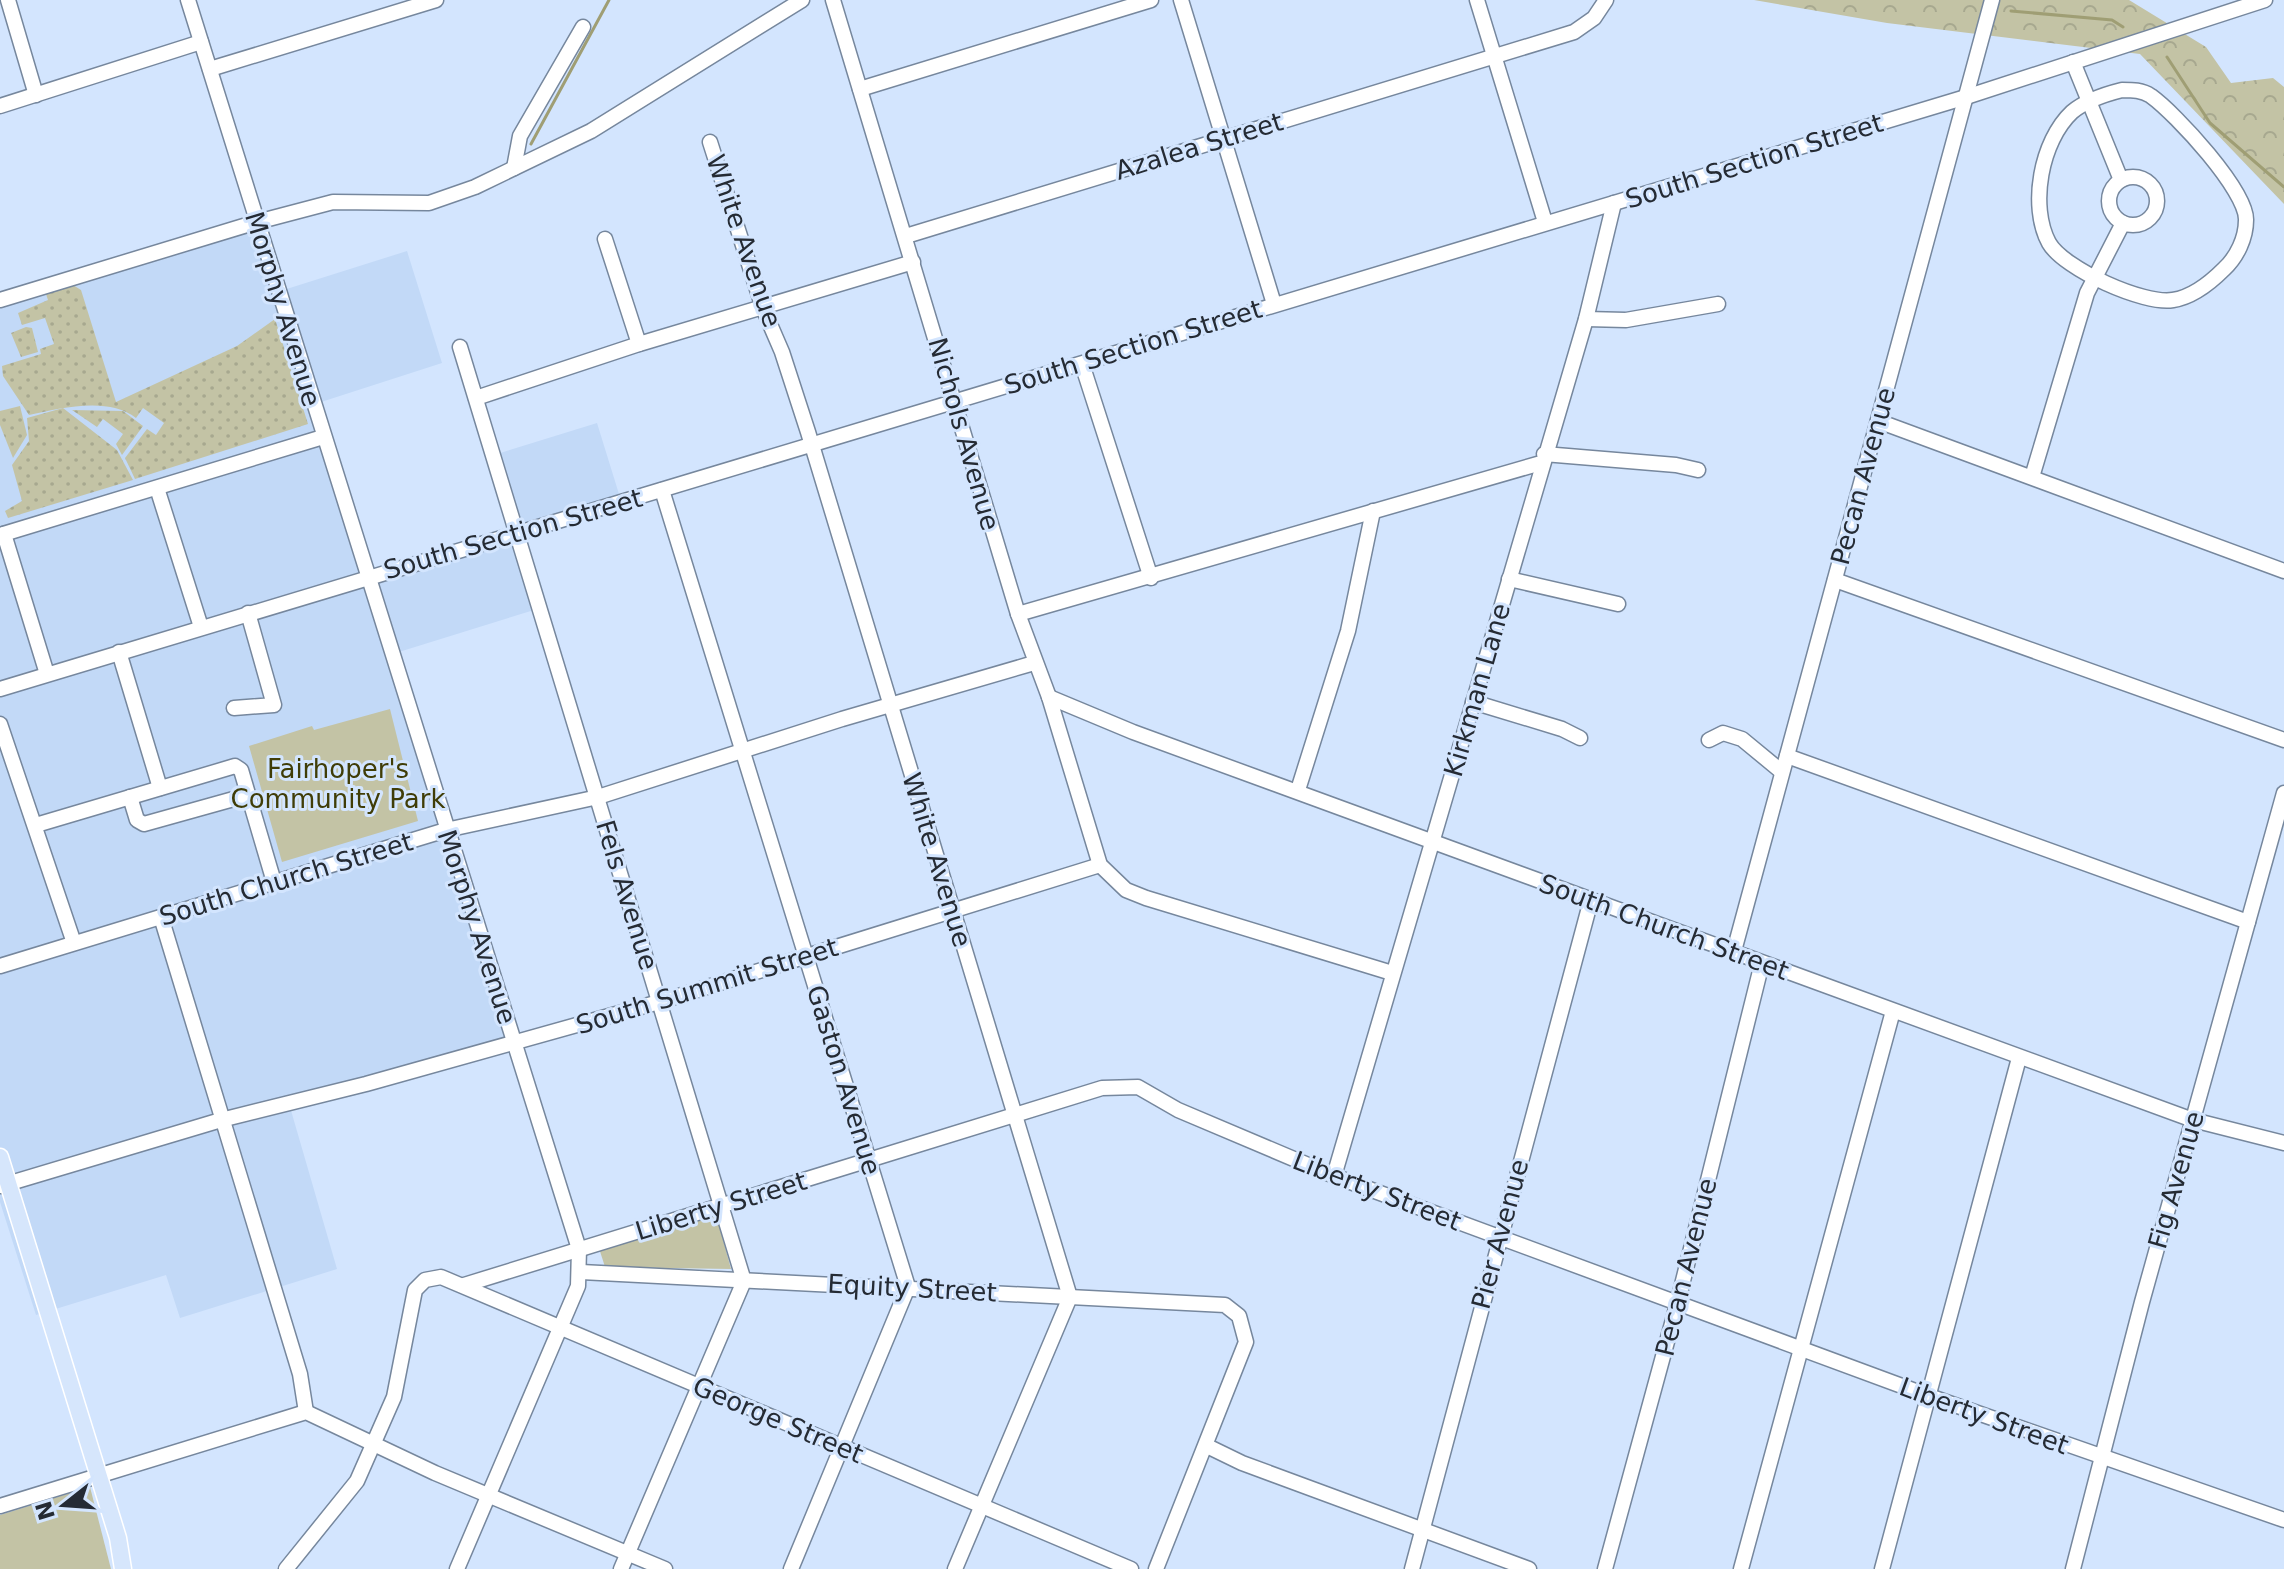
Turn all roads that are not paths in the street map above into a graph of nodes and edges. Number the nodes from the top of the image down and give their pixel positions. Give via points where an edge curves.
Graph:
1 (8, 0) edge
2 (188, 0) edge
3 (436, 0) edge
4 (802, 0) edge
5 (833, 0) edge
6 (1151, 0) edge
7 (1181, 0) edge
8 (1477, 0) edge
9 (1606, 0) edge
10 (1992, 0) edge
11 (2265, 0) edge
12 (583, 27) dead end
13 (201, 42) junction
14 (1494, 58) junction
15 (2073, 62) junction
16 (210, 69) junction
17 (860, 89) junction
18 (36, 95) junction
19 (1966, 97) junction
20 (2090, 102) junction
21 (0, 106) edge
22 (1224, 138) junction
23 (710, 142) dead end
24 (514, 168) junction
25 (2121, 180) junction
26 (1614, 203) junction
27 (257, 222) junction
28 (1545, 222) junction
29 (2123, 223) junction
30 (906, 236) junction
31 (605, 239) dead end
32 (913, 262) junction
33 (2096, 278) junction
34 (0, 300) edge
35 (1274, 304) junction
36 (1718, 304) dead end
37 (763, 308) junction
38 (1586, 319) junction
39 (639, 344) junction
40 (460, 347) dead end
41 (1082, 364) junction
42 (476, 398) junction
43 (955, 400) junction
44 (1878, 421) junction
45 (323, 437) junction
46 (811, 444) junction
47 (1542, 458) junction
48 (1698, 470) dead end
49 (2032, 477) junction
50 (157, 488) junction
51 (662, 490) junction
52 (1373, 511) junction
53 (2, 534) edge
54 (516, 534) junction
55 (2284, 571) edge
56 (367, 576) junction
57 (1151, 578) junction
58 (1509, 579) junction
59 (1835, 580) junction
60 (1618, 604) dead end
61 (248, 613) junction
62 (1018, 614) junction
63 (201, 627) junction
64 (119, 652) junction
65 (1034, 663) junction
66 (47, 674) junction
67 (0, 689) edge
68 (1049, 697) junction
69 (1473, 702) junction
70 (890, 705) junction
71 (234, 708) dead end
72 (0, 724) edge
73 (1580, 738) dead end
74 (1709, 740) dead end
75 (2284, 740) edge
76 (743, 751) junction
77 (1787, 756) junction
78 (1782, 772) junction
79 (160, 788) junction
80 (1298, 790) junction
81 (2284, 793) edge
82 (248, 795) junction
83 (130, 797) junction
84 (598, 797) junction
85 (36, 825) junction
86 (446, 830) junction
87 (2279, 831) edge
88 (1432, 841) junction
89 (1100, 865) junction
90 (274, 882) junction
91 (1591, 900) junction
92 (952, 910) junction
93 (161, 917) junction
94 (2248, 922) junction
95 (74, 943) junction
96 (1734, 951) junction
97 (805, 957) junction
98 (1762, 963) junction
99 (0, 966) edge
100 (1392, 973) junction
101 (659, 1002) junction
102 (1893, 1011) junction
103 (514, 1044) junction
104 (2019, 1058) junction
105 (1014, 1115) junction
106 (221, 1120) junction
107 (2193, 1120) junction
108 (2284, 1143) edge
109 (0, 1157) edge
110 (869, 1160) junction
111 (1334, 1176) junction
112 (4, 1185) edge
113 (723, 1205) junction
114 (1499, 1238) junction
115 (579, 1249) junction
116 (581, 1272) junction
117 (744, 1281) junction
118 (464, 1285) junction
119 (908, 1287) junction
120 (1070, 1297) junction
121 (1677, 1305) junction
122 (561, 1326) junction
123 (1801, 1349) junction
124 (701, 1387) junction
125 (1929, 1396) junction
126 (306, 1412) junction
127 (373, 1445) junction
128 (1207, 1446) junction
129 (843, 1450) junction
130 (2103, 1459) junction
131 (99, 1474) junction
132 (488, 1495) junction
133 (983, 1503) junction
134 (0, 1506) edge
135 (2284, 1520) edge
136 (1423, 1530) junction
137 (629, 1554) junction
138 (123, 1569) edge
139 (286, 1569) edge
140 (457, 1569) edge
141 (621, 1569) edge
142 (665, 1569) edge
143 (791, 1569) edge
144 (955, 1569) edge
145 (1131, 1569) edge
146 (1156, 1569) edge
147 (1412, 1569) edge
148 (1529, 1569) edge
149 (1605, 1569) edge
150 (1741, 1569) edge
151 (1882, 1569) edge
152 (2073, 1569) edge

1 - 18 street
2 - 13 street, Morphy Avenue
3 - 16 street
4 - 24 street via 591,131
5 - 17 street, Nichols Avenue
6 - 17 street
7 - 22 street
8 - 14 street
9 - 14 street, Azalea Street via 1594,18 1574,32
10 - 19 street, Pecan Avenue
11 - 15 street, South Section Street
12 - 24 street via 520,136
13 - 16 street, Morphy Avenue
13 - 18 street
14 - 22 street, Azalea Street
14 - 28 street
15 - 19 street, South Section Street
15 - 20 street
16 - 27 street, Morphy Avenue
17 - 30 street, Nichols Avenue
18 - 21 street
19 - 26 street, South Section Street
19 - 44 street, Pecan Avenue
20 - 25 street
20 - 33 street via 2059,127 2039,199 2050,245 2074,268
20 - 33 street via 2122,90 2150,95 2225,176 2247,219 2242,245 2229,265 2185,297 2159,301
22 - 30 street, Azalea Street
22 - 35 street
23 - 37 street, White Avenue
24 - 27 street via 429,203 333,202
25 - 29 street via 2109,198 2112,213
25 - 29 street via 2145,180 2157,200 2146,221
26 - 28 street, South Section Street
26 - 38 street, Kirkman Lane
27 - 34 street
27 - 45 street, Morphy Avenue
28 - 35 street, South Section Street
29 - 33 street
30 - 32 street, Nichols Avenue
31 - 39 street
32 - 37 street
32 - 43 street, Nichols Avenue
33 - 49 street
35 - 41 street, South Section Street
36 - 38 street via 1626,320
37 - 39 street
37 - 46 street, White Avenue
38 - 47 street, Kirkman Lane
39 - 42 street
40 - 42 street, Fels Avenue
41 - 43 street, South Section Street
41 - 57 street
42 - 54 street, Fels Avenue
43 - 46 street, South Section Street
43 - 62 street, Nichols Avenue
44 - 49 street
44 - 59 street, Pecan Avenue
45 - 50 street
45 - 56 street, Morphy Avenue
46 - 51 street, South Section Street
46 - 70 street, White Avenue
47 - 48 street
47 - 52 street
47 - 58 street, Kirkman Lane
49 - 55 street
50 - 53 street
50 - 63 street
51 - 54 street, South Section Street
51 - 76 street, Gaston Avenue
52 - 57 street
52 - 80 street via 1348,631
53 - 66 street
54 - 56 street, South Section Street
54 - 84 street, Fels Avenue
56 - 61 street, South Section Street
56 - 86 street, Morphy Avenue
57 - 62 street
58 - 60 street
58 - 69 street, Kirkman Lane
59 - 75 street
59 - 77 street, Pecan Avenue
61 - 63 street, South Section Street
61 - 71 street via 274,705
62 - 65 street, Nichols Avenue
63 - 64 street, South Section Street
64 - 66 street, South Section Street
64 - 79 street
65 - 68 street, Nichols Avenue
65 - 70 street, South Church Street
66 - 67 street, South Section Street
68 - 80 street, South Church Street
68 - 89 street, Nichols Avenue
69 - 73 street
69 - 88 street, Kirkman Lane
70 - 76 street, South Church Street
70 - 92 street, White Avenue
72 - 85 street via 28,815
74 - 78 street via 1723,733 1742,739
76 - 84 street, South Church Street
76 - 97 street, Gaston Avenue
77 - 78 street, Pecan Avenue
77 - 94 street
78 - 96 street, Pecan Avenue
79 - 82 street via 235,766
79 - 83 street
80 - 88 street, South Church Street
81 - 87 street, Fig Avenue
82 - 83 street via 144,824 137,820
82 - 90 street
83 - 85 street
84 - 86 street, South Church Street
84 - 101 street, Fels Avenue
85 - 95 street
86 - 90 street, South Church Street
86 - 103 street, Morphy Avenue
87 - 94 street, Fig Avenue
88 - 91 street, South Church Street
88 - 100 street, Kirkman Lane
89 - 92 street, South Summit Street
89 - 100 street via 1126,890 1146,898
90 - 93 street, South Church Street
91 - 96 street, South Church Street
91 - 114 street, Pier Avenue
92 - 97 street, South Summit Street
92 - 105 street, White Avenue
93 - 95 street, South Church Street
93 - 106 street
94 - 107 street, Fig Avenue
95 - 99 street, South Church Street
96 - 98 street, South Church Street
97 - 101 street, South Summit Street
97 - 110 street, Gaston Avenue
98 - 102 street, South Church Street
98 - 121 street, Pecan Avenue
100 - 111 street, Kirkman Lane
101 - 103 street, South Summit Street
101 - 113 street, Fels Avenue
102 - 104 street, South Church Street
102 - 123 street
103 - 106 street, South Summit Street
103 - 115 street, Morphy Avenue
104 - 107 street, South Church Street
104 - 125 street
105 - 110 street, Liberty Street
105 - 111 street, Liberty Street via 1102,1088 1138,1087 1178,1110
105 - 120 street, White Avenue
106 - 112 street, South Summit Street
106 - 126 street via 300,1374
107 - 108 street, South Church Street
107 - 130 street, Fig Avenue
109 - 112 main road
110 - 113 street, Liberty Street
110 - 119 street, Gaston Avenue
111 - 114 street, Liberty Street
112 - 131 main road
113 - 115 street, Liberty Street
113 - 117 street, Fels Avenue
114 - 121 street, Liberty Street
114 - 136 street, Pier Avenue
115 - 116 street, Morphy Avenue
115 - 118 street, Liberty Street
116 - 117 street, Equity Street
116 - 122 street, Morphy Avenue
117 - 119 street, Equity Street
117 - 124 street
118 - 122 street, George Street
118 - 127 street, George Street via 441,1277 425,1280 415,1290 394,1397
119 - 120 street, Equity Street
119 - 129 street
120 - 128 street, Equity Street via 1214,1303 1239,1316 1244,1353
120 - 133 street
121 - 123 street, Liberty Street
121 - 149 street, Pecan Avenue
122 - 124 street, George Street
122 - 132 street, Morphy Avenue
123 - 125 street, Liberty Street
123 - 150 street
124 - 129 street, George Street
124 - 137 street
125 - 130 street, Liberty Street
125 - 151 street
126 - 127 street
126 - 131 street
127 - 132 street
127 - 139 street via 357,1481
128 - 136 street
128 - 146 street
129 - 133 street, George Street
129 - 143 street
130 - 135 street, Liberty Street
130 - 152 street, Fig Avenue
131 - 134 street
131 - 138 main road
132 - 137 street
132 - 140 street, Morphy Avenue
133 - 144 street
133 - 145 street, George Street
136 - 147 street, Pier Avenue
136 - 148 street
137 - 141 street
137 - 142 street

